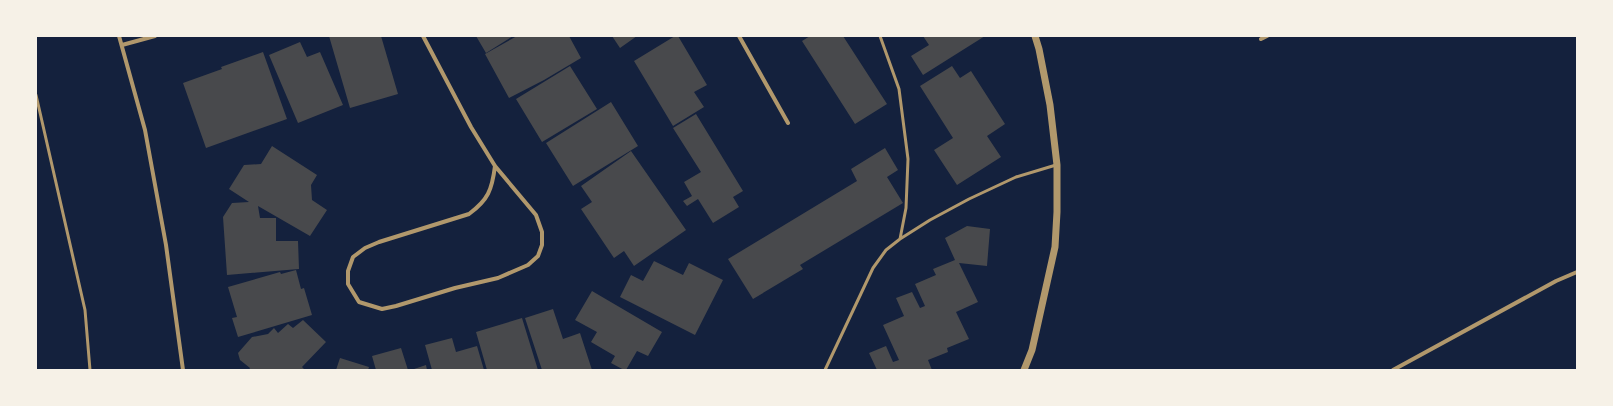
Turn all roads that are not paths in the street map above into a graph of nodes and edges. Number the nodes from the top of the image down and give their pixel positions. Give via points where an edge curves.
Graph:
1 (119, 36) edge
2 (155, 36) edge
3 (423, 36) edge
4 (739, 36) edge
5 (880, 36) edge
6 (1035, 36) edge
7 (1267, 36) edge
8 (1261, 39) dead end
9 (122, 45) junction
10 (36, 95) edge
11 (788, 123) dead end
12 (1057, 165) junction
13 (495, 166) junction
14 (900, 239) junction
15 (1577, 272) edge
16 (90, 370) edge
17 (183, 370) edge
18 (825, 370) edge
19 (1024, 370) edge
20 (1393, 370) edge

1 - 9 street
2 - 9 street
3 - 13 street via 471,127
4 - 11 street
5 - 14 lane via 899,89 908,159 906,208
6 - 12 street via 1050,104
7 - 8 street
9 - 17 street via 145,130 166,245
10 - 16 lane via 86,310
12 - 14 lane via 1016,177 937,216
12 - 19 street via 1055,247 1032,350
13 - 13 street via 493,184 488,196 469,214 379,242 365,248 354,257 348,271 348,284 359,302 382,309 396,306 498,278 528,265 538,256 542,246 542,232 536,215
14 - 18 lane via 886,250 873,268
15 - 20 street

